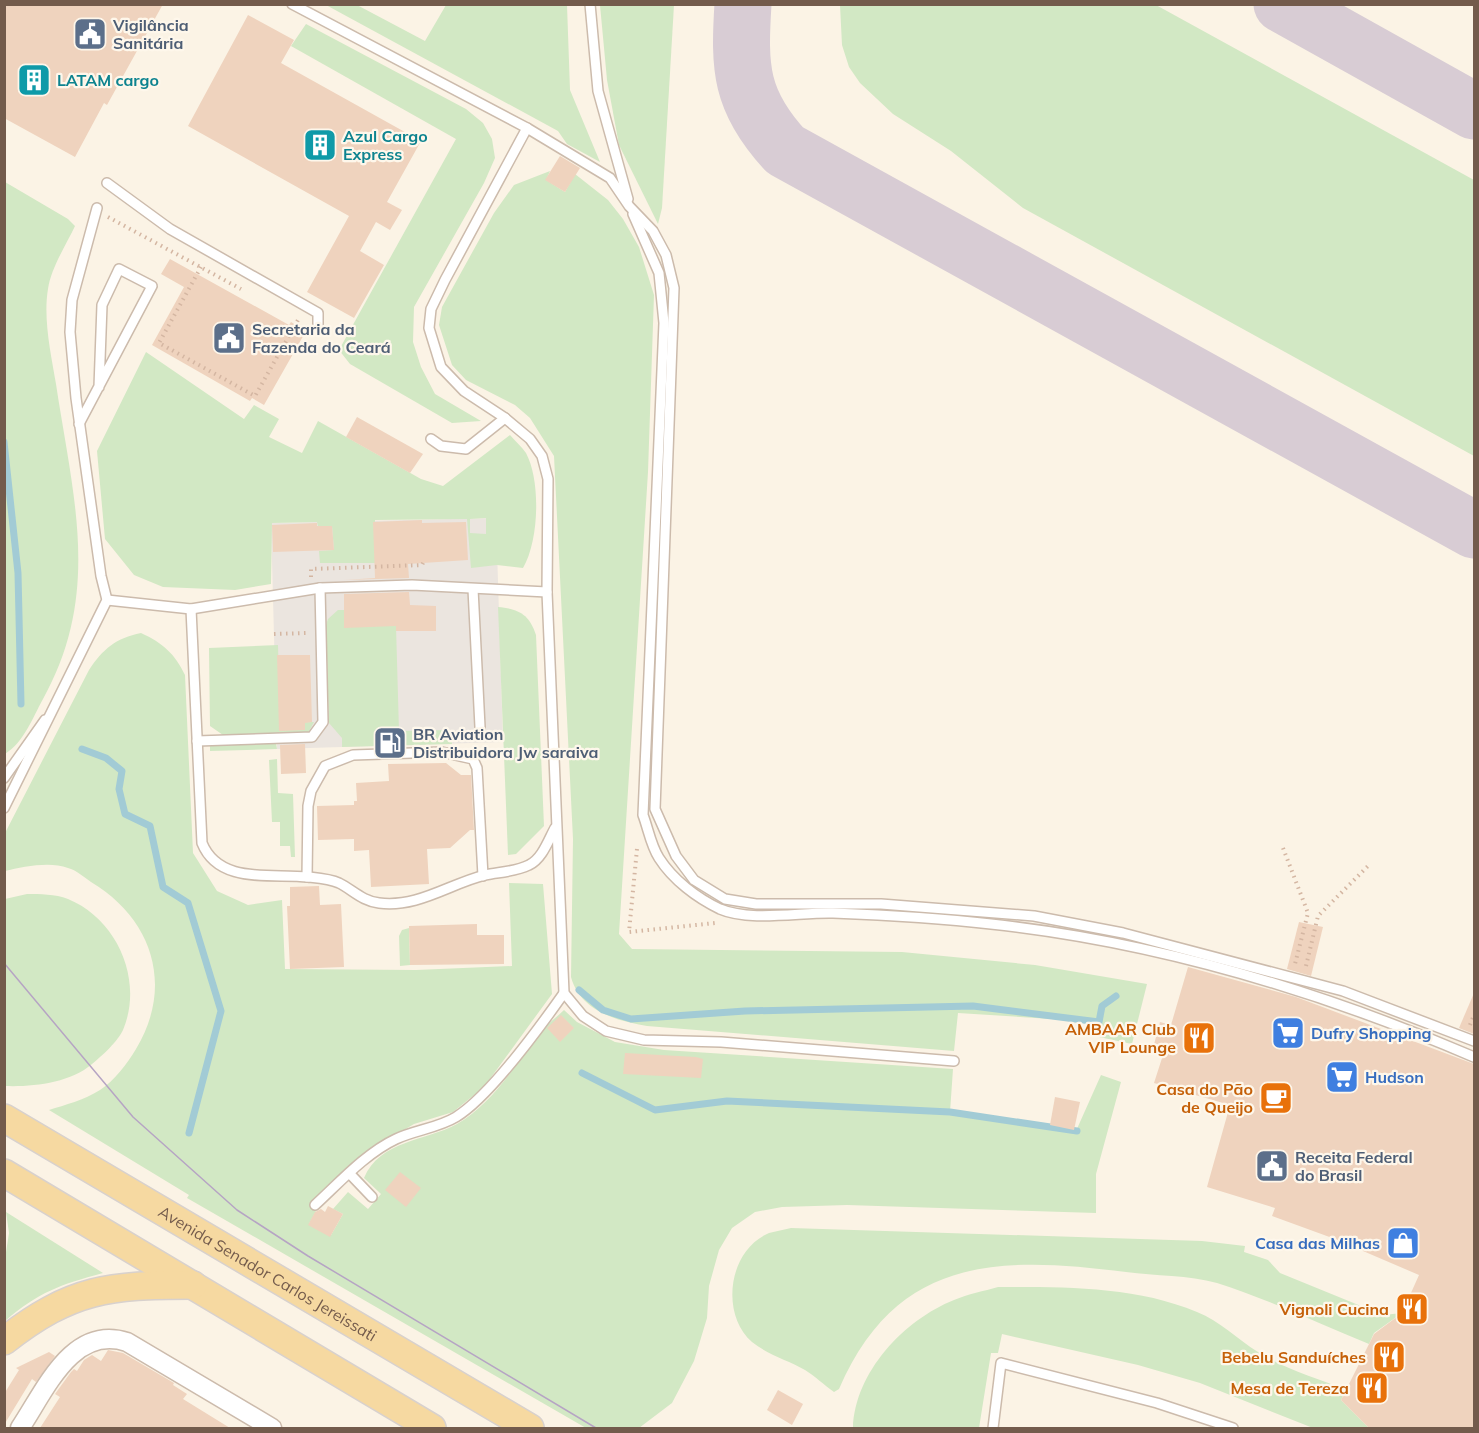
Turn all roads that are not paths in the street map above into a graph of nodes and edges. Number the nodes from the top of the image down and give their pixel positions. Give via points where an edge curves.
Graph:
1 (292, 4) edge
2 (590, 4) edge
3 (527, 128) junction
4 (107, 183) dead end
5 (629, 206) junction
6 (97, 208) dead end
7 (318, 329) dead end
8 (99, 387) junction
9 (505, 418) junction
10 (79, 424) junction
11 (431, 439) dead end
12 (320, 588) junction
13 (473, 589) junction
14 (547, 592) junction
15 (107, 600) junction
16 (191, 609) junction
17 (61, 699) junction
18 (480, 728) dead end
19 (197, 741) junction
20 (8, 769) edge
21 (4, 777) edge
22 (4, 808) edge
23 (556, 826) junction
24 (483, 876) junction
25 (307, 877) junction
26 (564, 993) junction
27 (1474, 1041) edge
28 (1474, 1057) edge
29 (954, 1061) dead end
30 (4, 1118) edge
31 (4, 1173) edge
32 (350, 1174) junction
33 (372, 1197) dead end
34 (315, 1205) dead end
35 (193, 1285) junction
36 (4, 1341) edge
37 (20, 1428) edge
38 (272, 1428) edge
39 (432, 1428) edge
40 (530, 1428) edge
41 (993, 1428) edge
42 (1233, 1428) edge

1 - 3 lane
2 - 5 lane via 598,91
3 - 5 lane via 610,178
3 - 9 lane via 445,280 431,309 429,328 441,367 464,391
4 - 7 lane via 170,229 318,313
5 - 27 lane via 653,231 666,255 674,288 655,809 676,856 694,879 725,899 756,904 881,904 1034,916 1123,933 1343,991
5 - 28 lane via 659,273 664,323 643,815 658,857 692,894 723,910 753,915 832,913 915,918 1099,939 1301,990
6 - 10 lane via 72,300 70,332
8 - 8 lane via 152,286 119,269 102,305
8 - 10 lane
9 - 11 lane via 465,449 441,446
9 - 14 lane via 530,439 542,456 548,479
10 - 15 lane via 100,576
12 - 13 lane via 412,585
12 - 16 lane
12 - 19 lane via 323,722 312,737
13 - 14 lane
13 - 18 lane
14 - 23 lane
15 - 16 lane
15 - 17 lane
16 - 19 lane
17 - 20 lane
17 - 22 lane
19 - 25 lane via 202,843 206,852 218,865 240,874
20 - 21 lane
23 - 24 lane via 541,855 531,865
23 - 26 lane
24 - 25 lane via 414,902 380,904 336,882
24 - 25 lane via 477,768 473,759 442,752 352,755 325,766 308,806
26 - 29 lane via 584,1016 606,1031 644,1040 721,1042
26 - 32 lane via 470,1107 454,1118 394,1140
30 - 40 main road, Avenida Senador Carlos Jereissati
31 - 35 main road
32 - 33 lane
32 - 34 lane
35 - 36 main road via 130,1287 70,1298 44,1311
35 - 39 main road
37 - 38 street via 65,1362 81,1346 107,1338 127,1342
41 - 42 lane via 1001,1363 1157,1403

